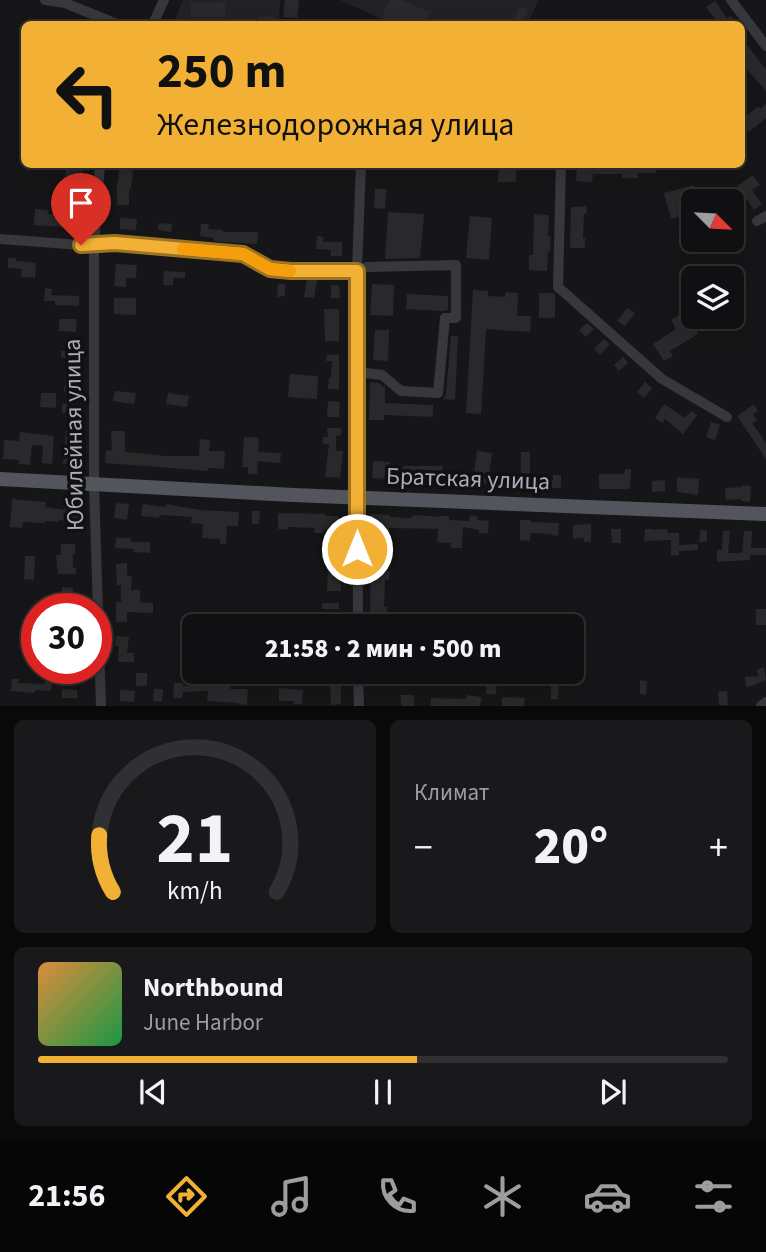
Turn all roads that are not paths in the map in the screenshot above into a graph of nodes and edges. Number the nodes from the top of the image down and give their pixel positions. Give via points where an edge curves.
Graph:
1 (44, 0) edge
2 (164, 0) edge
3 (731, 0) edge
4 (110, 21) edge
5 (154, 21) edge
6 (766, 46) edge
7 (100, 168) edge
8 (362, 168) edge
9 (561, 168) edge
10 (0, 239) edge
11 (93, 244) junction
12 (357, 271) junction
13 (357, 372) junction
14 (727, 417) dead end
15 (0, 479) edge
16 (94, 485) junction
17 (357, 497) junction
18 (766, 514) edge
19 (358, 614) edge
20 (358, 684) edge
21 (766, 702) edge
22 (101, 706) edge
23 (359, 706) edge
24 (761, 706) edge

1 - 4 street via 65,3
2 - 5 street
3 - 6 street
7 - 11 street, Юбилейная улица
8 - 12 street
9 - 14 street via 558,286 662,379
10 - 11 street
11 - 12 street via 243,254 270,269
11 - 16 street, Юбилейная улица
12 - 13 street
12 - 13 street via 456,265 456,318 446,318 438,393 401,391 382,375
13 - 17 street
15 - 16 main road, Братская улица
16 - 17 main road, Братская улица
16 - 22 street, Юбилейная улица
17 - 18 main road, Братская улица
17 - 19 street
20 - 23 street
21 - 24 street

